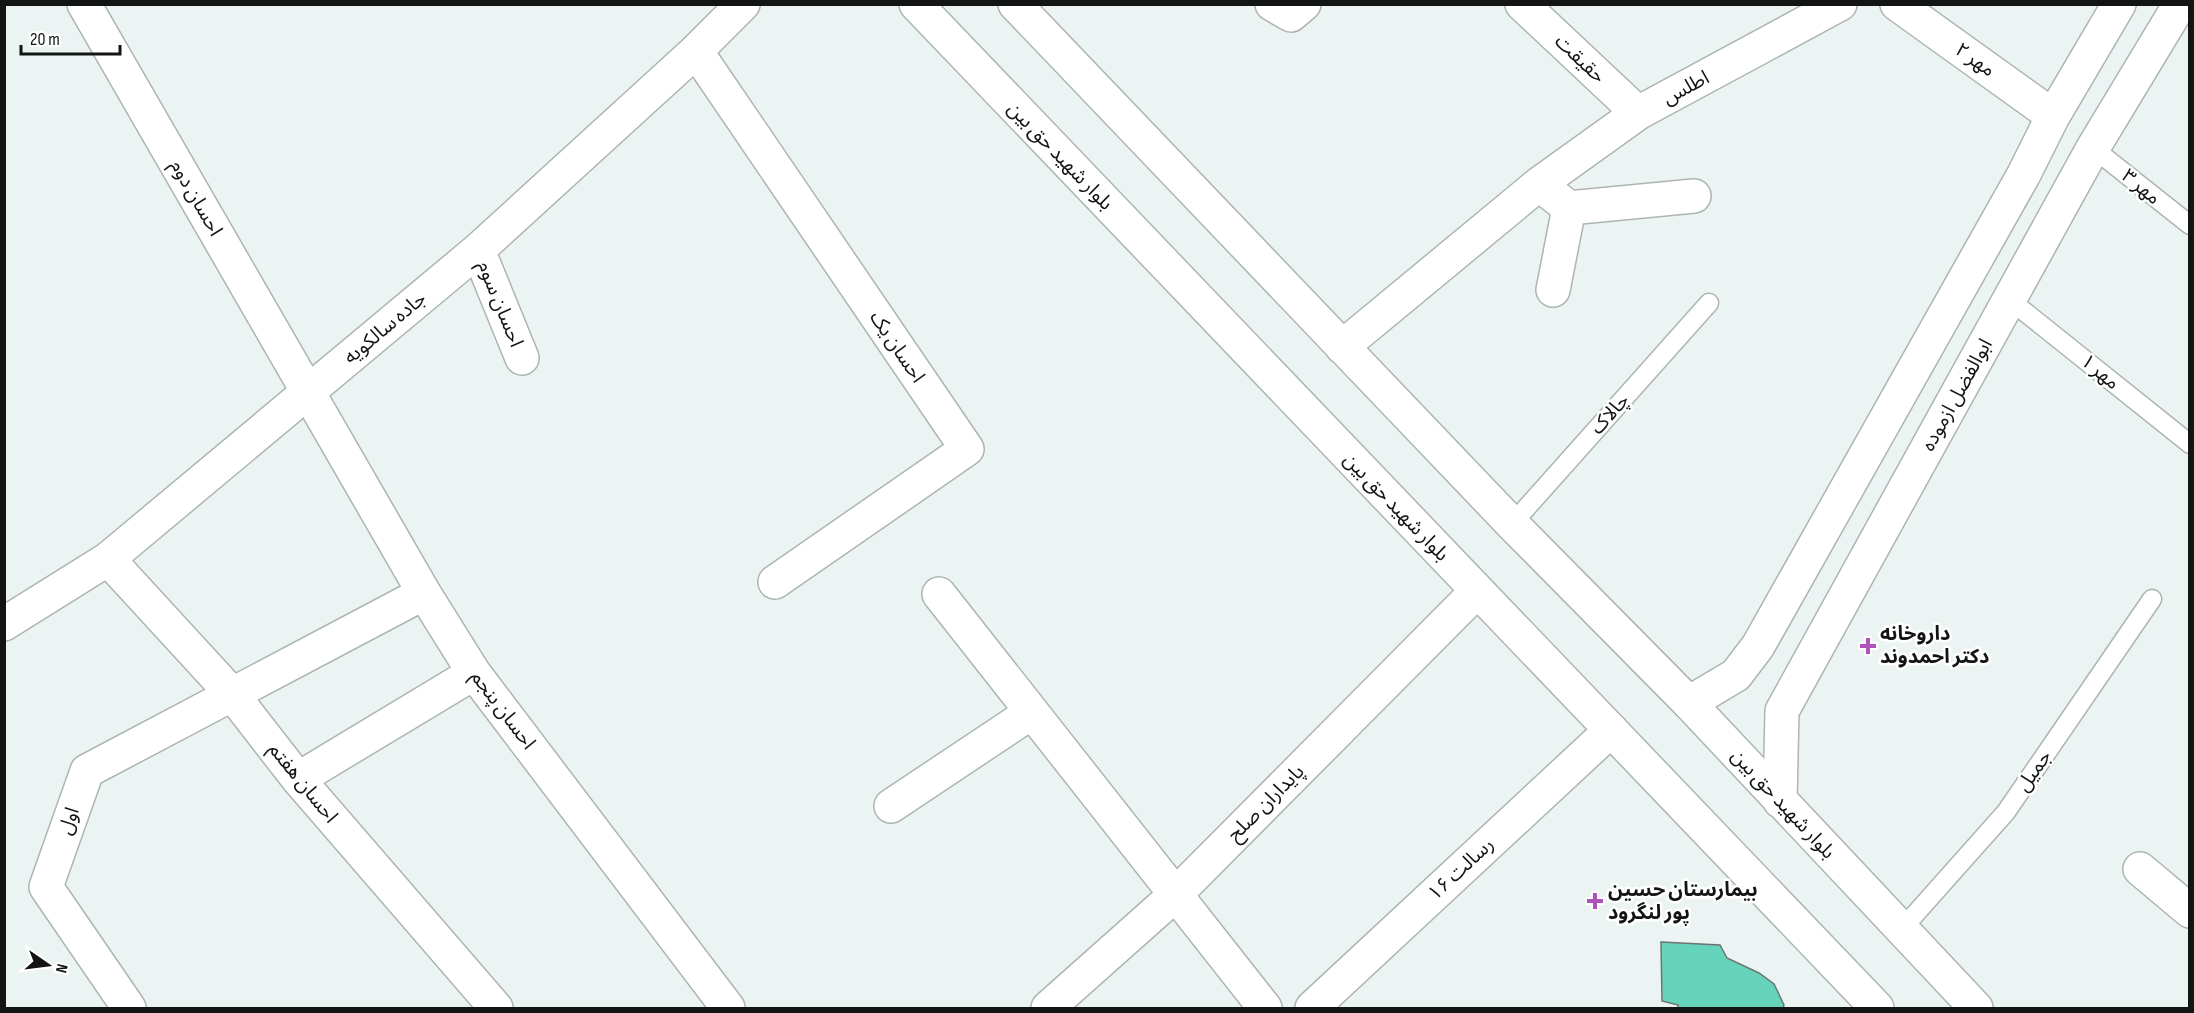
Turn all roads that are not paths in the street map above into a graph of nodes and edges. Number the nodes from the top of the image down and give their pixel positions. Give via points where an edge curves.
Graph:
1 (84, 4) edge
2 (743, 4) edge
3 (916, 4) edge
4 (1015, 4) edge
5 (1272, 4) edge
6 (1304, 4) edge
7 (1522, 4) edge
8 (1840, 4) edge
9 (1897, 4) edge
10 (2119, 4) edge
11 (2180, 4) edge
12 (696, 51) junction
13 (1638, 113) junction
14 (2053, 116) junction
15 (2093, 148) junction
16 (1539, 184) junction
17 (1694, 196) dead end
18 (1569, 208) junction
19 (2190, 225) edge
20 (478, 250) junction
21 (1553, 290) dead end
22 (2010, 300) junction
23 (1709, 303) dead end
24 (1342, 347) junction
25 (522, 358) dead end
26 (308, 392) junction
27 (2190, 444) edge
28 (1512, 524) junction
29 (108, 559) junction
30 (775, 582) dead end
31 (1477, 591) junction
32 (424, 593) junction
33 (939, 594) dead end
34 (2152, 599) dead end
35 (4, 624) edge
36 (474, 673) junction
37 (232, 694) junction
38 (1689, 703) junction
39 (1032, 712) junction
40 (1611, 730) junction
41 (298, 779) junction
42 (1780, 801) junction
43 (891, 806) dead end
44 (2140, 869) dead end
45 (1175, 895) junction
46 (2190, 911) edge
47 (1901, 930) junction
48 (129, 1008) edge
49 (496, 1008) edge
50 (728, 1008) edge
51 (1048, 1008) edge
52 (1265, 1008) edge
53 (1312, 1008) edge
54 (1877, 1008) edge
55 (1976, 1008) edge

1 - 26 street, احسان دوم
2 - 12 street, جاده سالکویه
3 - 31 street, بلوار شهید حق بین
4 - 24 street, بلوار شهید حق بین
5 - 6 street via 1291,15
7 - 13 street, حقیقت
8 - 13 street, اطلس
9 - 14 street, مهر ۲
10 - 14 street
11 - 15 street, ابوالفضل ازموده
12 - 20 street, جاده سالکویه
12 - 30 street, احسان یک via 967,449
13 - 16 street, اطلس
14 - 38 street via 1758,646 1736,675
15 - 19 lane, مهر ۳
15 - 22 street, ابوالفضل ازموده
16 - 18 street
16 - 24 street, اطلس
17 - 18 street
18 - 21 street
20 - 25 street, احسان سوم
20 - 26 street, جاده سالکویه
22 - 27 lane, مهر ۱
22 - 42 street, ابوالفضل ازموده via 1782,711
23 - 28 lane, چالاک
24 - 28 street, بلوار شهید حق بین
26 - 29 street, جاده سالکویه
26 - 32 street, احسان پنجم
28 - 38 street, بلوار شهید حق بین
29 - 35 street, جاده سالکویه
29 - 37 street, احسان هفتم
31 - 40 street, بلوار شهید حق بین
31 - 45 street, پایداران صلح
32 - 36 street, احسان پنجم
32 - 37 street
33 - 39 street
34 - 47 lane, جمیل via 2006,812
36 - 41 street
36 - 50 street, احسان پنجم
37 - 41 street, احسان هفتم
37 - 48 street, اول via 87,771 46,887
38 - 42 street, بلوار شهید حق بین
39 - 43 street
39 - 45 street
40 - 53 street, رسالت ۱۶
40 - 54 street, بلوار شهید حق بین
41 - 49 street, احسان هفتم
42 - 47 street, بلوار شهید حق بین
44 - 46 street
45 - 51 street, پایداران صلح
45 - 52 street
47 - 55 street, بلوار شهید حق بین

